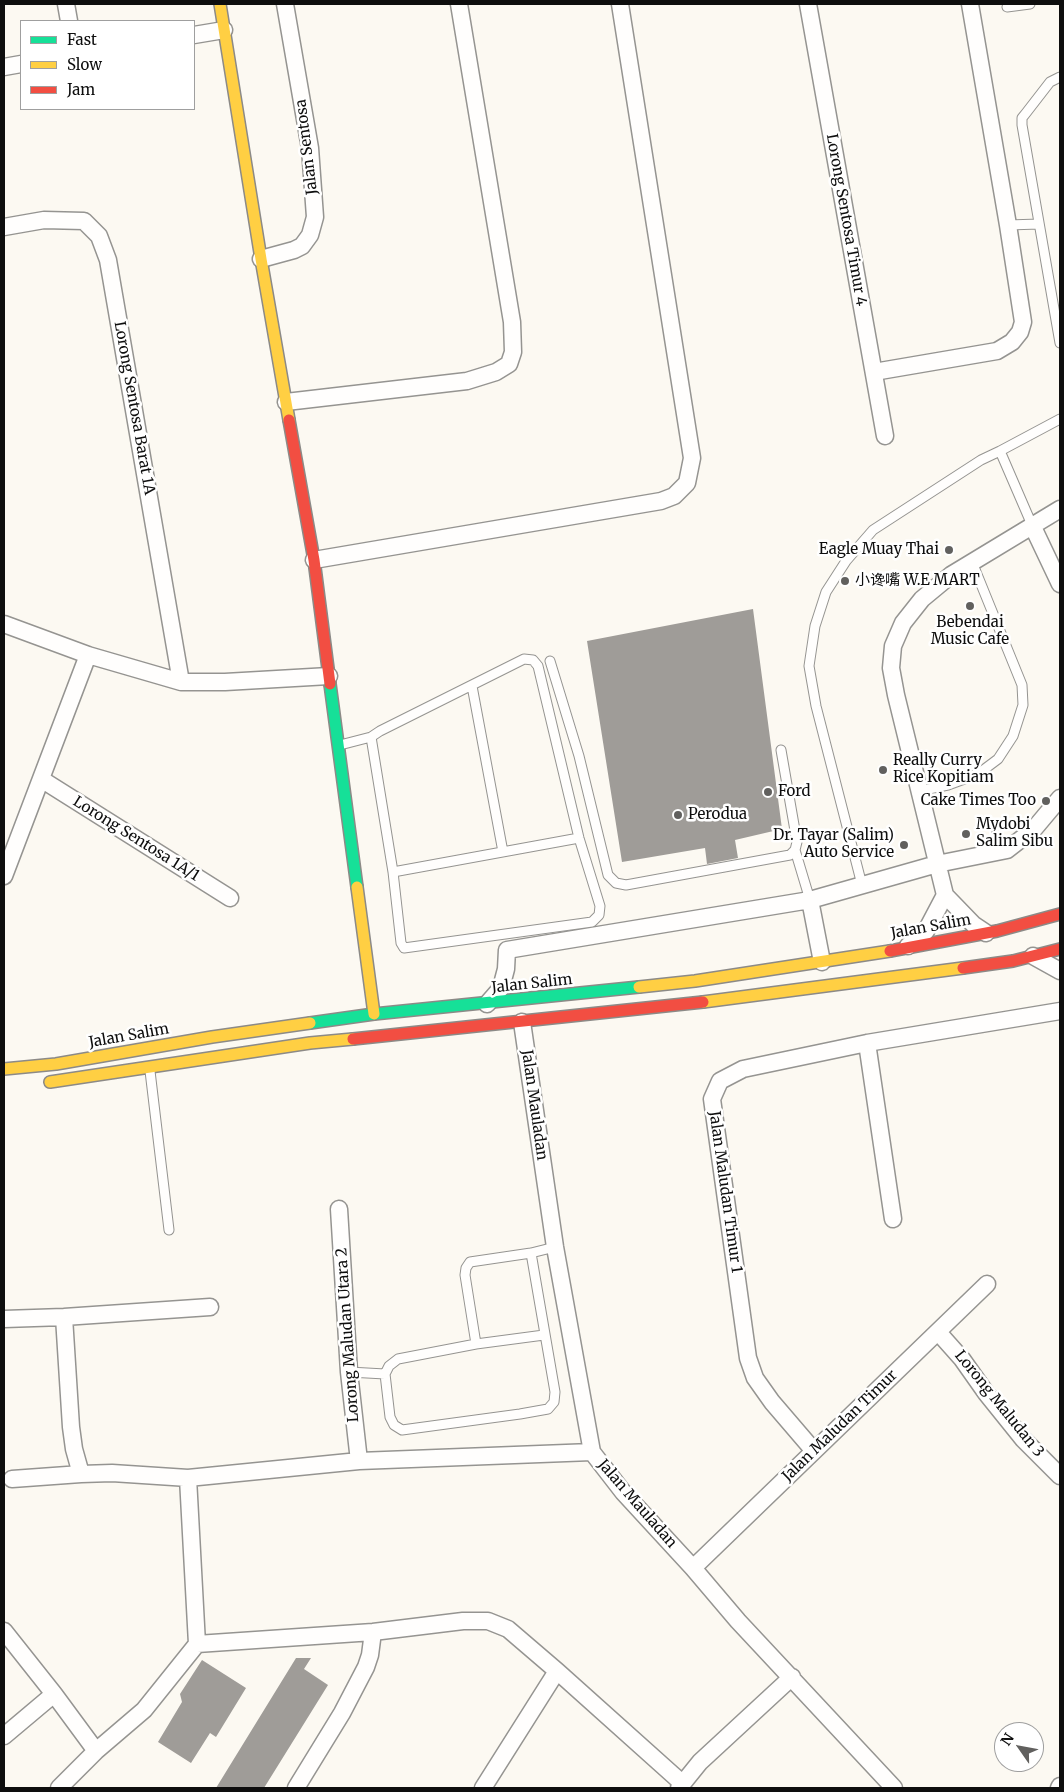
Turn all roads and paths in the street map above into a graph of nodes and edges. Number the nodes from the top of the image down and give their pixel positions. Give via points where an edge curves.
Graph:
1 (66, 4) edge
2 (220, 4) edge
3 (286, 4) edge
4 (459, 4) edge
5 (620, 4) edge
6 (808, 4) edge
7 (970, 4) edge
8 (1030, 4) edge
9 (1007, 7) dead end
10 (69, 20) edge
11 (224, 30) junction
12 (195, 35) edge
13 (20, 64) edge
14 (4, 66) edge
15 (1060, 77) edge
16 (1039, 224) junction
17 (1008, 225) junction
18 (4, 227) edge
19 (261, 259) junction
20 (1060, 343) edge
21 (874, 372) junction
22 (286, 402) junction
23 (1060, 419) edge
24 (885, 436) dead end
25 (1000, 451) junction
26 (1060, 509) edge
27 (1032, 525) junction
28 (314, 560) junction
29 (972, 562) junction
30 (1060, 584) edge
31 (4, 624) edge
32 (88, 655) junction
33 (550, 661) dead end
34 (329, 676) junction
35 (181, 682) junction
36 (472, 686) junction
37 (371, 736) junction
38 (339, 746) junction
39 (781, 750) dead end
40 (42, 779) junction
41 (919, 791) junction
42 (1060, 798) edge
43 (579, 838) junction
44 (795, 850) junction
45 (502, 852) junction
46 (937, 864) junction
47 (393, 872) junction
48 (4, 876) edge
49 (862, 885) junction
50 (945, 895) junction
51 (230, 898) dead end
52 (810, 900) junction
53 (1044, 906) dead end
54 (1060, 914) edge
55 (991, 932) junction
56 (506, 942) junction
57 (907, 947) junction
58 (1060, 949) edge
59 (1033, 956) junction
60 (822, 962) junction
61 (1060, 971) edge
62 (487, 1004) junction
63 (1060, 1011) edge
64 (374, 1014) junction
65 (522, 1022) junction
66 (867, 1042) junction
67 (149, 1068) junction
68 (4, 1069) edge
69 (42, 1083) dead end
70 (339, 1208) dead end
71 (893, 1219) dead end
72 (169, 1230) dead end
73 (555, 1247) junction
74 (531, 1253) junction
75 (987, 1284) dead end
76 (210, 1307) dead end
77 (64, 1317) junction
78 (4, 1319) edge
79 (938, 1332) junction
80 (544, 1335) junction
81 (476, 1344) junction
82 (348, 1372) junction
83 (385, 1374) junction
84 (814, 1451) junction
85 (592, 1452) junction
86 (359, 1461) junction
87 (81, 1474) junction
88 (1060, 1476) edge
89 (188, 1478) junction
90 (12, 1479) dead end
91 (694, 1568) junction
92 (4, 1631) edge
93 (373, 1632) junction
94 (197, 1644) junction
95 (557, 1670) junction
96 (792, 1677) junction
97 (54, 1694) junction
98 (4, 1736) edge
99 (96, 1751) junction
100 (681, 1786) edge
101 (59, 1788) edge
102 (296, 1788) edge
103 (483, 1788) edge
104 (894, 1788) edge

1 - 10 street
2 - 11 main road
3 - 19 street, Jalan Sentosa via 310,148 315,217 310,235 302,246
4 - 22 street via 512,322 513,352 509,364 496,372 467,381
5 - 28 street via 692,458 687,483 674,496 661,501
6 - 21 street, Lorong Sentosa Timur 4
7 - 17 street
8 - 9 lane
11 - 12 street
11 - 19 main road
13 - 14 street
15 - 16 lane via 1050,82 1022,118
16 - 17 lane
16 - 20 lane
17 - 21 street via 1023,322 1012,342 997,350
18 - 35 street, Lorong Sentosa Barat 1A via 44,220 84,221 99,236 108,260
19 - 22 main road
21 - 24 street, Lorong Sentosa Timur 4
22 - 28 main road
23 - 25 lane
25 - 27 lane
25 - 49 lane via 980,460 873,530 846,561 826,592 815,626 809,666 816,706
26 - 27 street
27 - 29 street
27 - 30 street
28 - 34 main road
29 - 41 street via 922,599 903,623 893,646 891,668
29 - 41 lane via 1022,685 1023,705 1013,736 998,759 978,774
31 - 32 street
32 - 35 street
32 - 40 street
33 - 44 lane via 579,756 608,875 616,883 626,885 790,855
34 - 35 street
34 - 38 main road
36 - 37 lane
36 - 43 lane via 524,659 533,660 538,666
36 - 45 lane
37 - 38 lane
37 - 47 lane
38 - 64 main road
39 - 44 lane via 797,842
40 - 48 street
40 - 51 street, Lorong Sentosa 1A/1
41 - 46 street
42 - 46 street via 1034,829 1007,850
43 - 45 lane
43 - 56 lane via 600,906 598,915 592,922
44 - 52 lane
45 - 47 lane
46 - 49 street
46 - 50 street
47 - 56 lane via 404,948
49 - 52 street
50 - 55 street via 974,925
50 - 57 street via 926,931
52 - 56 street
52 - 60 street
53 - 55 main road
54 - 55 main road, Jalan Salim
55 - 57 main road, Jalan Salim
56 - 62 street via 506,970 501,988
57 - 60 main road, Jalan Salim
58 - 59 main road
59 - 61 street
59 - 65 main road via 728,998
60 - 62 main road, Jalan Salim via 695,981
62 - 64 main road, Jalan Salim
63 - 66 street, Jalan Maludan Timur 1
64 - 68 main road, Jalan Salim via 56,1064
65 - 67 main road via 310,1043
65 - 73 street, Jalan Mauladan
66 - 71 street
66 - 84 street, Jalan Maludan Timur 1 via 743,1068 720,1082 712,1099 748,1358 755,1378 772,1402
67 - 69 main road
67 - 72 lane
70 - 82 street, Lorong Maludan Utara 2
73 - 74 lane
73 - 85 street, Jalan Mauladan
74 - 80 lane
74 - 81 lane via 470,1262 466,1268
75 - 79 street, Jalan Maludan Timur
76 - 77 street
77 - 78 street
77 - 87 street via 71,1427
79 - 84 street, Jalan Maludan Timur
79 - 88 street, Lorong Maludan 3 via 1023,1439
80 - 81 lane
80 - 83 lane via 555,1392 554,1402 548,1409 402,1430 390,1417
81 - 83 lane via 398,1359
82 - 83 lane
82 - 86 street, Lorong Maludan Utara 2
84 - 91 street, Jalan Maludan Timur
85 - 86 street
85 - 91 street, Jalan Mauladan
86 - 89 street
87 - 89 street
87 - 90 street
89 - 94 street
91 - 96 street, Jalan Mauladan via 738,1621
92 - 97 street
93 - 94 street
93 - 95 street via 488,1621 508,1629
93 - 102 street via 366,1667 342,1714
94 - 99 street via 144,1710
95 - 100 street
95 - 103 street
96 - 100 street via 700,1762
96 - 104 street, Jalan Mauladan
97 - 98 street
97 - 99 street
99 - 101 street

